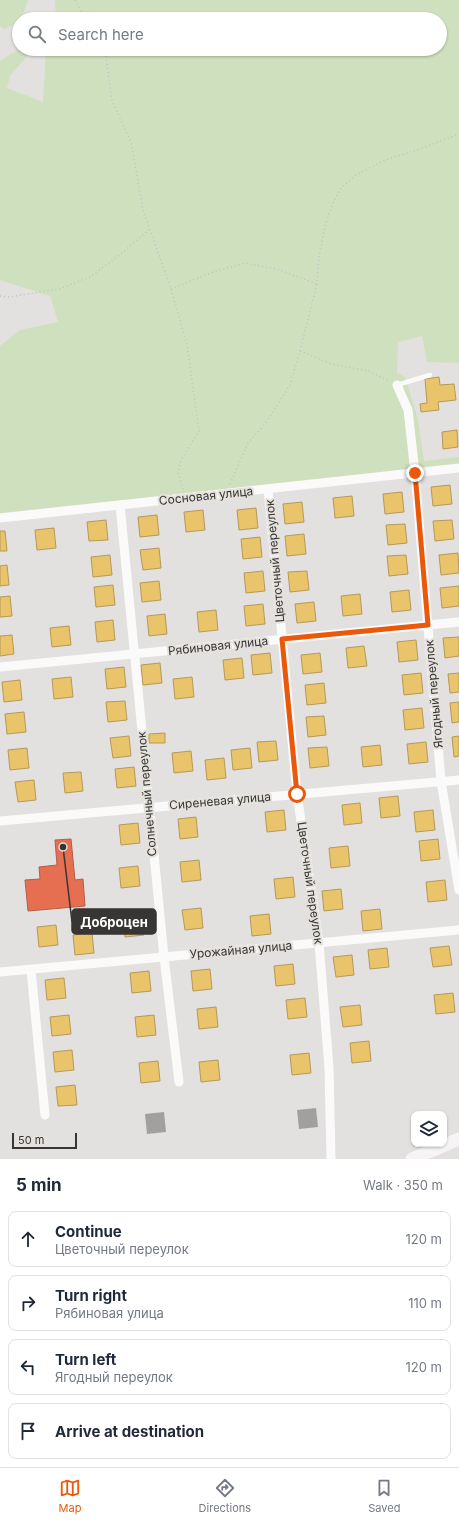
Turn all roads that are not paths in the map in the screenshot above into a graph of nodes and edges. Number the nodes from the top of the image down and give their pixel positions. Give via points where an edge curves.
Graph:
1 (430, 375) dead end
2 (397, 385) joint
3 (459, 468) edge
4 (415, 473) junction
5 (268, 489) junction
6 (120, 505) junction
7 (0, 518) edge
8 (459, 622) edge
9 (428, 625) junction
10 (282, 639) junction
11 (134, 654) junction
12 (0, 667) edge
13 (459, 780) edge
14 (441, 781) junction
15 (297, 794) junction
16 (149, 807) junction
17 (2, 820) edge
18 (459, 890) edge
19 (459, 930) edge
20 (319, 943) junction
21 (164, 957) junction
22 (27, 970) junction
23 (0, 972) edge
24 (179, 1082) dead end
25 (45, 1115) dead end
26 (459, 1139) edge
27 (331, 1159) edge
28 (412, 1159) edge

1 - 2 lane
2 - 4 street, Ягодный переулок via 408,410
3 - 4 street, Сосновая улица
4 - 5 street, Сосновая улица
4 - 9 street, Ягодный переулок
5 - 6 street, Сосновая улица
5 - 10 street, Цветочный переулок
6 - 7 street, Сосновая улица
6 - 11 street, Солнечный переулок
8 - 9 street, Рябиновая улица
9 - 10 street, Рябиновая улица
9 - 14 street, Ягодный переулок
10 - 11 street, Рябиновая улица
10 - 15 street, Цветочный переулок
11 - 12 street, Рябиновая улица
11 - 16 street, Солнечный переулок
13 - 14 street, Сиреневая улица
14 - 15 street, Сиреневая улица
14 - 18 street, Ягодный переулок
15 - 16 street, Сиреневая улица
15 - 20 street, Цветочный переулок
16 - 17 street, Сиреневая улица
16 - 21 street, Солнечный переулок
19 - 20 street, Урожайная улица
20 - 21 street, Урожайная улица
20 - 27 street, Цветочный переулок via 329,1068
21 - 22 street, Урожайная улица
21 - 24 street, Солнечный переулок
22 - 23 street, Урожайная улица
22 - 25 street
26 - 28 street

